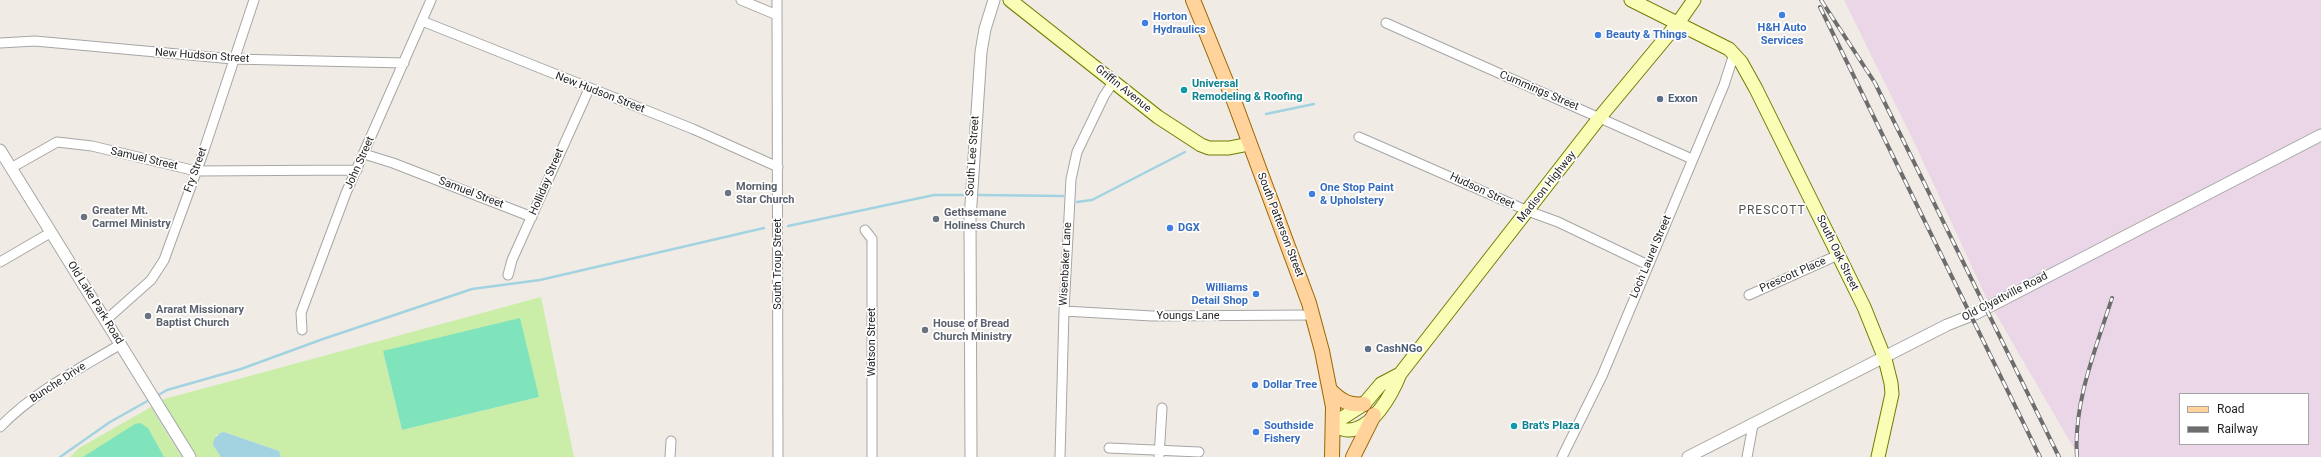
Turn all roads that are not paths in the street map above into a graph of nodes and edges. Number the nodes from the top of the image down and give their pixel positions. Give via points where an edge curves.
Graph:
1 (254, 0) edge
2 (430, 0) edge
3 (741, 0) edge
4 (777, 0) edge
5 (994, 0) edge
6 (1010, 0) edge
7 (1193, 0) edge
8 (1631, 0) edge
9 (1694, 0) edge
10 (777, 15) junction
11 (422, 21) junction
12 (1386, 23) dead end
13 (1678, 23) junction
14 (0, 42) edge
15 (1734, 54) junction
16 (233, 59) junction
17 (404, 63) junction
18 (1114, 82) junction
19 (589, 89) junction
20 (1600, 117) junction
21 (2321, 135) edge
22 (1359, 137) dead end
23 (1249, 144) junction
24 (0, 150) edge
25 (364, 154) junction
26 (1692, 159) junction
27 (778, 167) junction
28 (11, 168) junction
29 (357, 170) junction
30 (196, 171) junction
31 (1528, 211) junction
32 (532, 217) junction
33 (865, 230) dead end
34 (50, 233) junction
35 (1838, 255) junction
36 (0, 262) edge
37 (1648, 266) junction
38 (508, 275) dead end
39 (1749, 295) dead end
40 (1064, 311) junction
41 (1312, 315) junction
42 (106, 320) junction
43 (302, 330) dead end
44 (121, 344) junction
45 (1885, 359) junction
46 (1400, 374) junction
47 (1331, 391) junction
48 (1364, 404) junction
49 (1162, 408) dead end
50 (1374, 415) junction
51 (1332, 424) junction
52 (1753, 426) junction
53 (0, 427) edge
54 (671, 441) dead end
55 (1109, 448) dead end
56 (1199, 452) dead end
57 (1160, 453) edge
58 (190, 457) edge
59 (670, 457) edge
60 (778, 457) edge
61 (872, 457) edge
62 (971, 457) edge
63 (1060, 457) edge
64 (1332, 457) edge
65 (1353, 457) edge
66 (1562, 457) edge
67 (1688, 457) edge
68 (1746, 457) edge
69 (1878, 457) edge

1 - 16 street, Fry Street
2 - 11 street, John Street
3 - 10 street
4 - 10 street, South Troup Street
5 - 62 street, South Lee Street via 981,52 970,212
6 - 18 main road, Griffin Avenue
7 - 23 main road, South Patterson Street
8 - 13 main road, South Oak Street
9 - 13 main road, Madison Highway
10 - 27 street, South Troup Street
11 - 17 street, John Street
11 - 19 street, New Hudson Street
12 - 20 street, Cummings Street
13 - 15 main road, South Oak Street via 1724,46
13 - 20 main road, Madison Highway
14 - 16 street, New Hudson Street via 35,42
15 - 26 street, Loch Laurel Street via 1724,85
15 - 35 main road, South Oak Street via 1756,89
16 - 17 street, New Hudson Street
16 - 30 street, Fry Street
17 - 25 street, John Street
18 - 23 main road, Griffin Avenue via 1158,117 1201,145 1216,148
18 - 40 street, Wisenbaker Lane via 1090,123 1075,159 1070,190
19 - 27 street, New Hudson Street via 692,129
19 - 32 street, Holliday Street
20 - 26 street, Cummings Street
20 - 31 main road, Madison Highway
21 - 45 street, Old Clyattville Road
22 - 31 street, Hudson Street
23 - 41 main road, South Patterson Street via 1301,278
24 - 28 street, Old Lake Park Road
25 - 29 street, John Street
25 - 32 street, Samuel Street
26 - 37 street, Loch Laurel Street
27 - 60 street, South Troup Street
28 - 30 street, Samuel Street via 57,142 92,146
28 - 34 street, Old Lake Park Road
29 - 30 street, Samuel Street
29 - 43 street, John Street via 301,313
30 - 42 street, Fry Street via 158,271 140,292
31 - 37 street, Hudson Street via 1558,222
31 - 46 main road, Madison Highway
32 - 38 street, Holliday Street via 512,260
33 - 61 street, Watson Street via 872,239
34 - 36 street
34 - 42 street, Old Lake Park Road
35 - 39 street, Prescott Place
35 - 45 main road, South Oak Street via 1864,307
37 - 66 street, Loch Laurel Street via 1598,383
40 - 41 street, Youngs Lane via 1152,316
40 - 63 street, Wisenbaker Lane
41 - 47 main road, South Patterson Street
42 - 44 street, Old Lake Park Road
44 - 53 street, Bunche Drive via 42,392
44 - 58 street, Old Lake Park Road
45 - 52 street, Old Clyattville Road
45 - 69 main road, South Oak Street via 1892,394
46 - 48 main road, Madison Highway via 1381,384
46 - 50 main road, Madison Highway via 1393,390
47 - 48 main road via 1353,406
47 - 51 main road, South Patterson Street
48 - 51 main road, Madison Highway
49 - 57 street
50 - 51 main road, Madison Highway via 1356,428 1346,430
50 - 65 main road
51 - 64 main road, South Patterson Street
52 - 67 street, Old Clyattville Road
52 - 68 street
54 - 59 street
55 - 57 street
56 - 57 street

